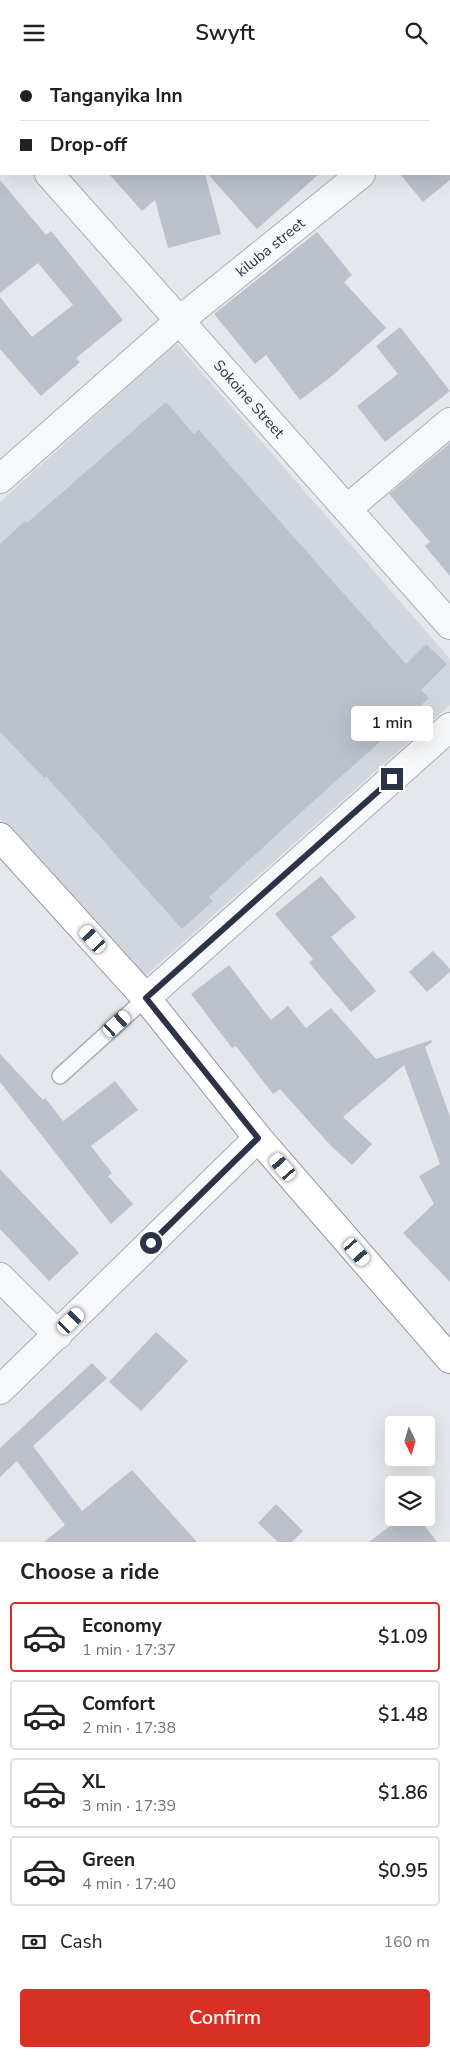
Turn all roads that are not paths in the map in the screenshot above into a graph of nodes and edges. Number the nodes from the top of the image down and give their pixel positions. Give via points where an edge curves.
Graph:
1 (49, 175) edge
2 (360, 175) edge
3 (179, 321) junction
4 (450, 422) edge
5 (0, 479) edge
6 (347, 509) junction
7 (450, 625) edge
8 (450, 727) edge
9 (0, 837) edge
10 (146, 998) junction
11 (60, 1076) dead end
12 (258, 1138) junction
13 (0, 1277) edge
14 (58, 1335) junction
15 (448, 1352) edge
16 (0, 1390) edge

1 - 3 street, Sokoine Street
2 - 3 street, kiluba street
3 - 5 street, kiluba street
3 - 6 street, Sokoine Street
4 - 6 street
6 - 7 street, Sokoine Street
8 - 10 street
9 - 10 highway
10 - 11 lane
10 - 12 highway
12 - 14 street
12 - 15 highway
13 - 14 street
14 - 16 street

